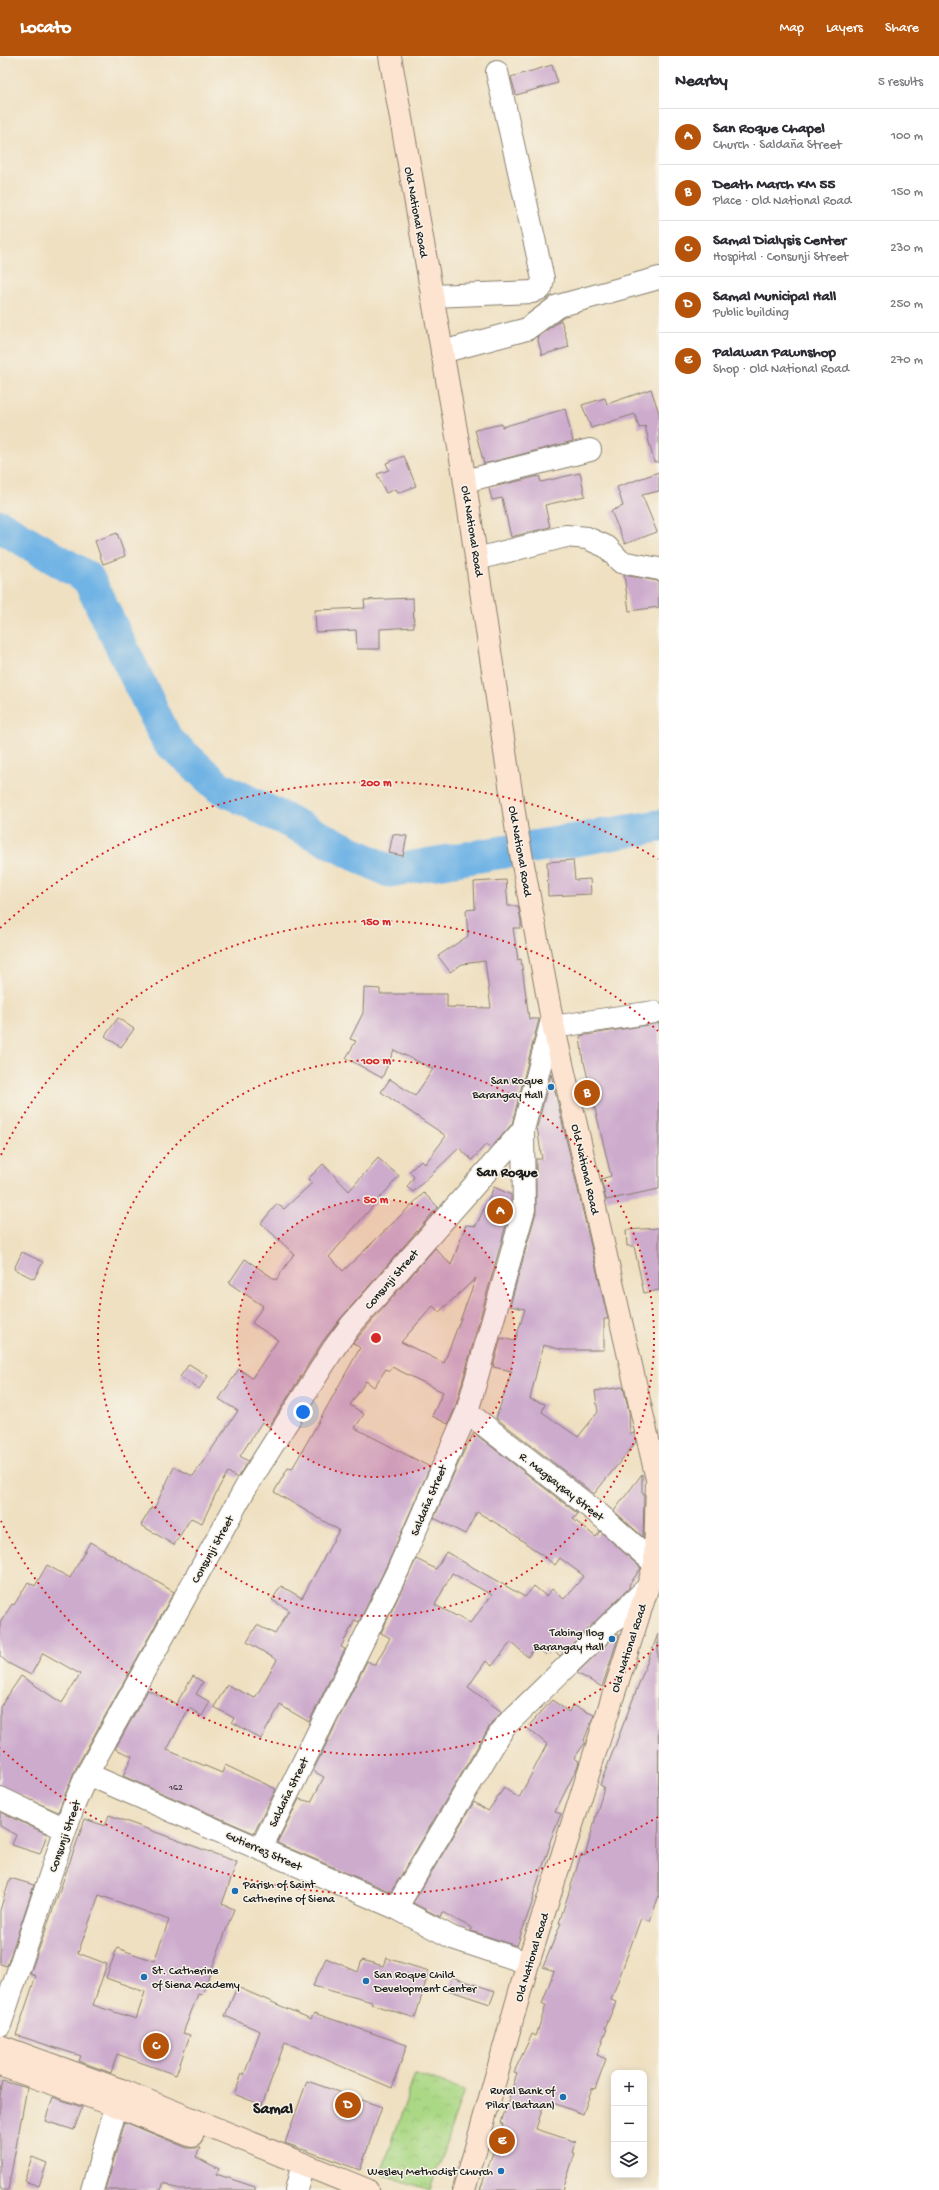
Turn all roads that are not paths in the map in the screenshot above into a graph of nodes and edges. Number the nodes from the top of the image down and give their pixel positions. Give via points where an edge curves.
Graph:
1 (390, 56) edge
2 (497, 72) dead end
3 (659, 278) edge
4 (432, 296) junction
5 (442, 352) junction
6 (590, 450) dead end
7 (465, 481) junction
8 (477, 559) junction
9 (659, 569) edge
10 (654, 1012) dead end
11 (552, 1024) junction
12 (523, 1130) junction
13 (466, 1412) junction
14 (657, 1565) edge
15 (647, 1588) junction
16 (87, 1774) junction
17 (0, 1798) edge
18 (65, 1829) junction
19 (261, 1848) junction
20 (396, 1908) junction
21 (528, 1963) junction
22 (0, 2025) edge
23 (0, 2046) edge
24 (0, 2064) edge
25 (119, 2098) junction
26 (299, 2178) edge
27 (92, 2190) edge
28 (328, 2190) edge
29 (367, 2190) edge
30 (464, 2190) edge

1 - 4 main road, Old National Road
2 - 4 street via 543,279 541,288 532,292
3 - 5 street via 558,306 527,329
4 - 5 main road, Old National Road
5 - 7 main road, Old National Road
6 - 7 street
7 - 8 main road, Old National Road
8 - 9 street via 566,536 588,538 607,547 621,562
8 - 11 main road, Old National Road via 517,832
10 - 11 street
11 - 12 street
11 - 14 main road, Old National Road via 657,1479
12 - 13 street, Saldaña Street via 524,1209
12 - 16 street, Consunji Street via 351,1324 334,1348 246,1487
13 - 14 street, R. Magsaysay Street via 600,1515
13 - 19 street, Saldaña Street via 399,1568
14 - 15 main road, Old National Road
15 - 20 street via 504,1727
15 - 21 main road, Old National Road
16 - 18 street, Consunji Street
16 - 19 street, Gutierrez Street
17 - 18 street
18 - 22 street, Consunji Street
19 - 20 street, Gutierrez Street
20 - 21 street, Gutierrez Street via 453,1938
21 - 30 main road, Old National Road
23 - 25 main road
24 - 25 main road
25 - 26 main road
25 - 27 street
26 - 28 main road
26 - 29 main road

